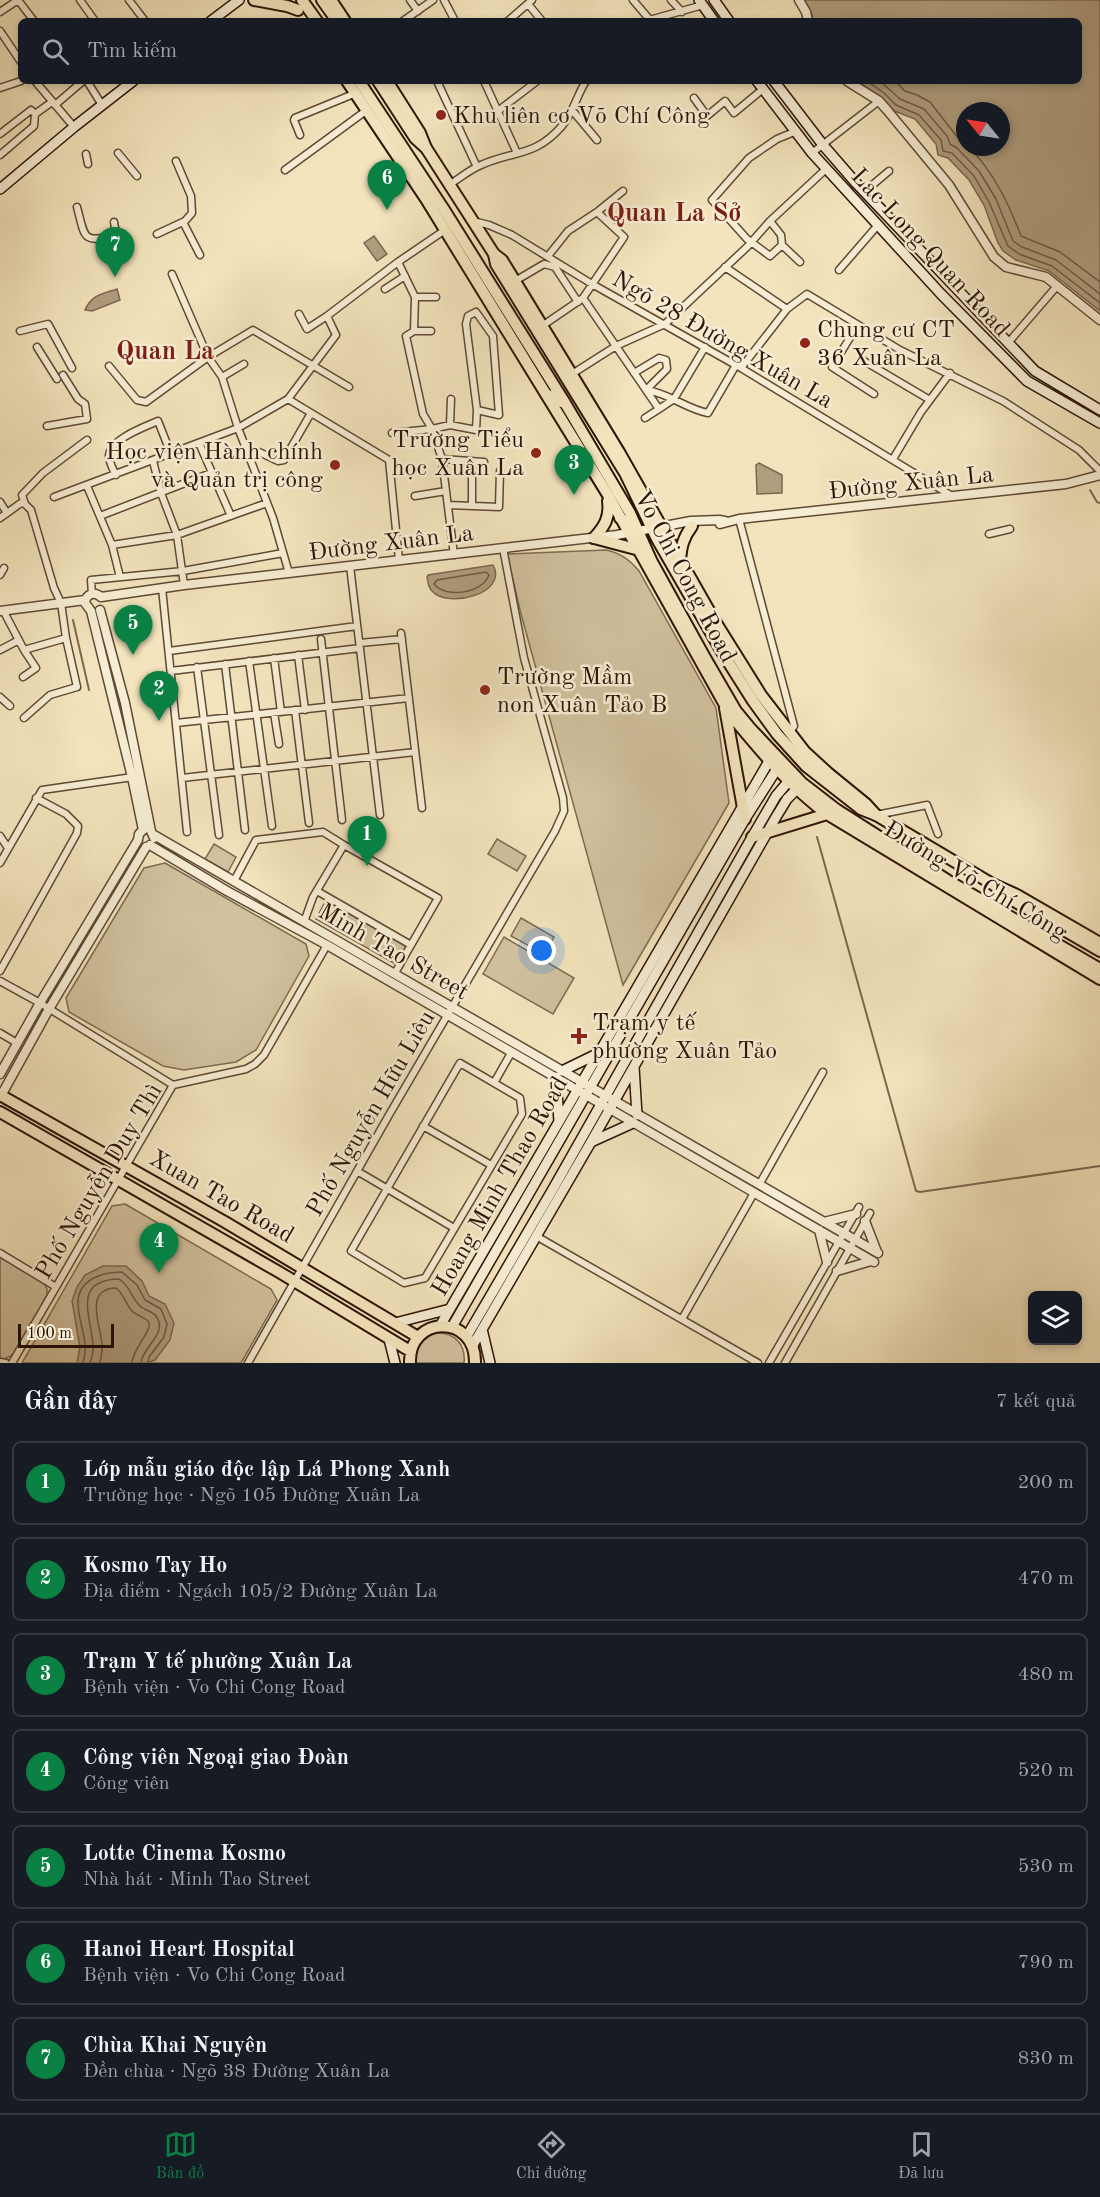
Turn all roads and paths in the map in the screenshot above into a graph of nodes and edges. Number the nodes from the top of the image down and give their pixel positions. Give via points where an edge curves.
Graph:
1 (18, 0) edge
2 (80, 0) edge
3 (129, 0) edge
4 (238, 0) edge
5 (254, 0) edge
6 (291, 0) edge
7 (322, 0) edge
8 (331, 0) edge
9 (410, 0) edge
10 (433, 0) edge
11 (444, 0) edge
12 (633, 0) edge
13 (671, 0) edge
14 (714, 0) edge
15 (799, 0) edge
16 (530, 2) edge
17 (701, 3) edge
18 (300, 5) edge
19 (418, 11) junction
20 (0, 12) edge
21 (682, 12) junction
22 (32, 18) edge
23 (93, 18) edge
24 (143, 18) edge
25 (215, 18) edge
26 (314, 18) edge
27 (335, 18) edge
28 (343, 18) edge
29 (408, 18) edge
30 (453, 18) edge
31 (511, 18) edge
32 (540, 18) edge
33 (646, 18) edge
34 (659, 18) edge
35 (712, 18) edge
36 (727, 18) edge
37 (807, 18) edge
38 (0, 32) edge
39 (18, 58) edge
40 (18, 82) edge
41 (37, 84) edge
42 (81, 84) edge
43 (87, 84) edge
44 (129, 84) edge
45 (349, 84) edge
46 (361, 84) edge
47 (380, 84) edge
48 (389, 84) edge
49 (438, 84) edge
50 (485, 84) edge
51 (533, 84) edge
52 (585, 84) edge
53 (776, 84) edge
54 (852, 84) edge
55 (760, 85) edge
56 (1, 86) edge
57 (356, 93) junction
58 (694, 98) dead end
59 (879, 101) junction
60 (54, 104) junction
61 (102, 105) junction
62 (367, 110) junction
63 (572, 110) junction
64 (498, 111) junction
65 (35, 114) junction
66 (74, 127) junction
67 (794, 132) junction
68 (0, 134) edge
69 (300, 135) dead end
70 (597, 140) dead end
71 (823, 145) junction
72 (426, 147) junction
73 (118, 153) dead end
74 (517, 153) junction
75 (812, 153) junction
76 (86, 154) dead end
77 (0, 155) edge
78 (176, 161) dead end
79 (88, 165) dead end
80 (477, 167) junction
81 (826, 169) junction
82 (285, 170) dead end
83 (889, 171) dead end
84 (137, 176) dead end
85 (448, 185) junction
86 (0, 189) edge
87 (622, 191) dead end
88 (864, 192) junction
89 (77, 207) dead end
90 (597, 212) junction
91 (472, 221) junction
92 (770, 221) junction
93 (114, 222) dead end
94 (183, 222) junction
95 (878, 225) junction
96 (445, 230) junction
97 (157, 234) dead end
98 (752, 242) junction
99 (782, 245) junction
100 (494, 254) junction
101 (200, 255) dead end
102 (548, 256) junction
103 (398, 262) junction
104 (800, 262) dead end
105 (725, 267) junction
106 (839, 270) dead end
107 (172, 274) dead end
108 (405, 276) junction
109 (515, 281) junction
110 (592, 284) junction
111 (1057, 286) junction
112 (385, 289) dead end
113 (415, 297) junction
114 (436, 297) dead end
115 (580, 300) junction
116 (787, 309) junction
117 (299, 314) dead end
118 (327, 316) junction
119 (1100, 320) edge
120 (665, 324) junction
121 (542, 326) junction
122 (20, 331) dead end
123 (414, 331) junction
124 (431, 331) dead end
125 (851, 336) dead end
126 (1008, 343) junction
127 (616, 346) junction
128 (37, 347) dead end
129 (705, 347) junction
130 (208, 357) junction
131 (864, 361) dead end
132 (244, 364) dead end
133 (312, 365) junction
134 (109, 366) dead end
135 (739, 367) junction
136 (72, 368) dead end
137 (634, 373) junction
138 (950, 373) junction
139 (572, 375) junction
140 (222, 377) junction
141 (349, 387) dead end
142 (646, 390) junction
143 (546, 394) junction
144 (873, 394) dead end
145 (288, 399) junction
146 (451, 399) dead end
147 (674, 399) junction
148 (930, 400) junction
149 (565, 403) junction
150 (659, 409) junction
151 (477, 410) junction
152 (1100, 410) edge
153 (311, 413) junction
154 (645, 418) dead end
155 (1100, 423) edge
156 (450, 424) junction
157 (47, 426) dead end
158 (237, 428) junction
159 (432, 429) junction
160 (392, 433) dead end
161 (87, 440) dead end
162 (199, 443) junction
163 (247, 452) junction
164 (171, 454) junction
165 (442, 459) junction
166 (893, 459) junction
167 (153, 461) junction
168 (472, 462) junction
169 (484, 462) dead end
170 (500, 471) dead end
171 (1100, 471) edge
172 (211, 474) junction
173 (116, 475) junction
174 (1100, 475) edge
175 (87, 486) junction
176 (446, 491) junction
177 (160, 493) junction
178 (608, 495) junction
179 (415, 496) dead end
180 (953, 496) junction
181 (54, 497) dead end
182 (641, 499) junction
183 (0, 502) edge
184 (267, 503) junction
185 (25, 504) junction
186 (448, 506) junction
187 (472, 506) junction
188 (7, 513) junction
189 (100, 516) junction
190 (231, 516) junction
191 (0, 518) edge
192 (739, 519) junction
193 (689, 525) junction
194 (655, 527) junction
195 (1010, 529) dead end
196 (633, 532) junction
197 (989, 534) dead end
198 (177, 536) junction
199 (594, 538) junction
200 (112, 545) junction
201 (503, 548) junction
202 (642, 550) junction
203 (283, 553) junction
204 (454, 555) junction
205 (399, 560) junction
206 (680, 562) junction
207 (350, 566) junction
208 (183, 571) junction
209 (289, 573) junction
210 (657, 576) junction
211 (120, 577) junction
212 (184, 585) junction
213 (162, 588) junction
214 (93, 597) junction
215 (61, 603) junction
216 (100, 610) junction
217 (2, 611) edge
218 (91, 611) junction
219 (357, 626) junction
220 (66, 638) junction
221 (321, 639) dead end
222 (19, 640) junction
223 (360, 646) junction
224 (0, 650) edge
225 (24, 650) junction
226 (169, 651) junction
227 (323, 652) junction
228 (298, 655) junction
229 (274, 658) junction
230 (249, 661) junction
231 (225, 664) junction
232 (197, 667) junction
233 (171, 671) junction
234 (23, 677) dead end
235 (0, 697) edge
236 (409, 698) junction
237 (366, 702) junction
238 (10, 706) dead end
239 (329, 706) junction
240 (728, 709) junction
241 (295, 710) junction
242 (305, 710) junction
243 (278, 713) junction
244 (255, 715) junction
245 (230, 717) junction
246 (24, 718) dead end
247 (203, 720) junction
248 (176, 723) junction
249 (750, 728) junction
250 (791, 730) junction
251 (279, 744) dead end
252 (415, 753) junction
253 (373, 756) junction
254 (771, 757) junction
255 (335, 760) junction
256 (301, 764) junction
257 (779, 766) junction
258 (264, 769) junction
259 (238, 771) junction
260 (211, 775) junction
261 (136, 776) junction
262 (183, 778) junction
263 (795, 782) junction
264 (36, 798) junction
265 (742, 805) junction
266 (821, 806) junction
267 (422, 808) dead end
268 (876, 814) junction
269 (380, 815) dead end
270 (745, 819) junction
271 (342, 820) dead end
272 (309, 823) dead end
273 (272, 826) dead end
274 (245, 830) dead end
275 (149, 832) junction
276 (187, 832) dead end
277 (767, 833) junction
278 (938, 834) dead end
279 (219, 835) dead end
280 (0, 836) edge
281 (752, 837) junction
282 (138, 840) junction
283 (344, 845) junction
284 (148, 846) junction
285 (8, 848) junction
286 (0, 863) edge
287 (234, 881) junction
288 (994, 885) junction
289 (317, 891) junction
290 (304, 922) junction
291 (1100, 943) edge
292 (327, 945) junction
293 (411, 945) junction
294 (1100, 951) edge
295 (1100, 969) edge
296 (0, 971) edge
297 (395, 973) junction
298 (1100, 979) edge
299 (0, 981) edge
300 (639, 994) junction
301 (40, 1003) junction
302 (49, 1009) junction
303 (449, 1011) junction
304 (0, 1033) edge
305 (17, 1043) junction
306 (512, 1053) junction
307 (599, 1053) junction
308 (630, 1062) junction
309 (824, 1072) dead end
310 (0, 1074) edge
311 (559, 1074) junction
312 (494, 1083) junction
313 (173, 1085) junction
314 (582, 1093) junction
315 (1, 1097) edge
316 (600, 1104) junction
317 (612, 1105) junction
318 (0, 1112) edge
319 (637, 1119) junction
320 (563, 1124) junction
321 (423, 1126) junction
322 (591, 1142) junction
323 (126, 1165) junction
324 (491, 1165) junction
325 (357, 1171) junction
326 (118, 1180) junction
327 (387, 1189) junction
328 (757, 1189) junction
329 (557, 1191) junction
330 (858, 1210) joint
331 (868, 1217) joint
332 (822, 1226) junction
333 (454, 1228) junction
334 (536, 1236) junction
335 (842, 1238) junction
336 (855, 1240) junction
337 (850, 1248) junction
338 (0, 1253) edge
339 (827, 1262) junction
340 (302, 1268) junction
341 (837, 1271) junction
342 (294, 1281) junction
343 (56, 1287) junction
344 (450, 1309) junction
345 (682, 1319) junction
346 (395, 1323) junction
347 (446, 1327) junction
348 (482, 1329) junction
349 (418, 1337) junction
350 (389, 1339) junction
351 (470, 1341) junction
352 (410, 1351) junction
353 (0, 1362) edge
354 (6, 1363) edge
355 (12, 1363) edge
356 (248, 1363) edge
357 (395, 1363) edge
358 (410, 1363) edge
359 (476, 1363) edge
360 (490, 1363) edge
361 (758, 1363) edge
362 (769, 1363) edge
363 (785, 1363) edge

1 - 20 street
1 - 22 street
2 - 23 street
3 - 24 street
4 - 25 main road
5 - 18 main road
6 - 18 main road
7 - 27 main road
8 - 28 main road
9 - 19 street
10 - 19 street
11 - 30 street
12 - 33 street
13 - 21 street
14 - 36 main road
15 - 37 street
16 - 31 street
16 - 32 street
17 - 21 street
17 - 35 main road
18 - 26 main road
19 - 29 street
21 - 34 street
38 - 39 street
40 - 56 street
41 - 60 street
42 - 60 street
43 - 61 street
44 - 61 main road
45 - 57 main road, Vo Chi Cong Road
46 - 149 main road, Vo Chi Cong Road
47 - 72 main road, Vo Chi Cong Road via 415,138
48 - 72 main road
49 - 80 street
50 - 64 street
51 - 64 street
52 - 63 street
53 - 71 main road, Lac Long Quan Road
54 - 59 street
55 - 58 street via 734,113 725,101 706,116
55 - 67 main road, Lac Long Quan Road
57 - 62 main road, Vo Chi Cong Road
57 - 69 street via 295,118
59 - 71 street
59 - 111 street via 949,185 994,256 1006,267 1040,275
60 - 65 street
60 - 66 street
61 - 66 main road
62 - 82 street
62 - 96 main road, Vo Chi Cong Road
63 - 70 street
63 - 74 street via 551,137 538,147
64 - 74 street
65 - 68 street via 32,110
65 - 77 street via 34,126
66 - 86 main road
67 - 75 main road, Lac Long Quan Road
67 - 98 street via 749,158 712,200
71 - 75 street
71 - 88 main road, Lac Long Quan Road
72 - 85 main road, Vo Chi Cong Road
73 - 84 street
74 - 80 street
75 - 81 main road, Lac Long Quan Road
76 - 79 street
78 - 94 street via 191,196 192,213
80 - 85 street
81 - 92 street
81 - 95 main road, Lac Long Quan Road
83 - 88 street
85 - 91 main road, Vo Chi Cong Road
87 - 90 street
88 - 126 main road, Lac Long Quan Road
89 - 93 street via 85,234 90,238 98,240 116,234
90 - 102 street via 568,231
90 - 110 street via 624,237
91 - 100 main road, Vo Chi Cong Road
91 - 102 street, Ngõ 28 Đường Xuân La via 512,235
92 - 98 street
92 - 99 street via 781,235
94 - 97 street
94 - 101 street
95 - 106 street
95 - 155 main road, Lac Long Quan Road via 1027,381
96 - 103 street
96 - 143 main road, Vo Chi Cong Road
98 - 99 street via 770,255
98 - 105 street
99 - 104 street
100 - 109 main road, Vo Chi Cong Road
100 - 182 main road, Vo Chi Cong Road via 496,264
102 - 110 street, Ngõ 28 Đường Xuân La
103 - 108 street
103 - 118 street
105 - 116 street
105 - 120 street
107 - 130 street
108 - 112 street
108 - 113 street
109 - 115 street via 550,264
109 - 121 main road, Vo Chi Cong Road
110 - 115 street
110 - 120 street, Ngõ 28 Đường Xuân La
111 - 119 street
111 - 126 street
113 - 114 street
113 - 123 street
115 - 121 street
115 - 127 street
116 - 135 street
116 - 138 street via 807,294 900,350
117 - 118 street via 307,329
118 - 133 street via 336,335
120 - 127 street
120 - 129 street, Ngõ 28 Đường Xuân La
121 - 139 main road, Vo Chi Cong Road
122 - 136 street via 48,324
123 - 124 street
123 - 159 street via 406,336 423,414
125 - 144 street via 832,367
126 - 152 main road, Lac Long Quan Road via 1035,371
127 - 137 street
127 - 139 street
128 - 157 street via 85,404 87,419
129 - 135 street, Ngõ 28 Đường Xuân La
129 - 147 street
130 - 133 street via 253,330
130 - 134 street via 146,402 137,400
130 - 140 street
131 - 148 street
132 - 140 street
133 - 141 street
133 - 145 street
135 - 147 street via 710,412
135 - 166 street, Ngõ 28 Đường Xuân La
137 - 142 street
137 - 142 street via 658,358 666,360 667,369
138 - 148 street
138 - 171 street via 1003,401 1079,450
139 - 182 main road, Vo Chi Cong Road
140 - 158 street
142 - 147 street
142 - 150 street
143 - 149 main road
143 - 178 main road, Vo Chi Cong Road
145 - 153 street
145 - 158 street
146 - 156 street
147 - 150 street
148 - 166 street
149 - 196 main road, Vo Chi Cong Road via 630,513
150 - 154 street
151 - 151 street via 498,415 493,336 474,312 468,316 466,333
151 - 156 street via 476,430
153 - 163 street via 284,460
153 - 205 street via 389,460
156 - 159 street
158 - 162 street
158 - 163 street
159 - 160 street
159 - 165 street
161 - 185 street via 43,473 22,495
162 - 164 street
162 - 172 street
163 - 184 street
164 - 167 street
164 - 173 street via 158,421 120,440 111,449 109,456
165 - 168 street
165 - 176 street
166 - 180 street, Ngõ 28 Đường Xuân La
167 - 173 street
167 - 177 street
168 - 169 street
168 - 187 street
170 - 187 street via 499,507
172 - 177 street
172 - 190 street
173 - 175 street
174 - 180 street, Đường Xuân La via 1066,484
175 - 181 street
175 - 189 street
176 - 179 street
176 - 186 street
177 - 189 street
177 - 198 street
178 - 196 main road, Vo Chi Cong Road
178 - 199 main road via 606,523
180 - 192 street, Đường Xuân La
182 - 194 main road, Vo Chi Cong Road
183 - 188 street
184 - 190 street
184 - 203 street
185 - 188 street
185 - 215 street via 31,510
186 - 187 street
186 - 204 street
188 - 191 street
189 - 200 street
190 - 198 street
192 - 193 street, Đường Xuân La via 718,525
192 - 250 street
193 - 194 street, Đường Xuân La
193 - 206 main road
194 - 196 street, Đường Xuân La
194 - 206 main road, Vo Chi Cong Road
194 - 268 main road, Vo Chi Cong Road via 722,652 777,734 827,784 861,809
195 - 197 street
196 - 199 street, Đường Xuân La
196 - 202 main road
198 - 200 street
198 - 208 street
199 - 201 street, Đường Xuân La
199 - 202 main road
200 - 211 street
201 - 204 street, Đường Xuân La
201 - 303 street, Phố Nguyễn Hữu Liêu via 524,658 564,811
202 - 210 main road
203 - 208 street
203 - 209 street
204 - 205 street, Đường Xuân La
205 - 207 street, Đường Xuân La
206 - 250 main road, Vo Chi Cong Road via 748,675
207 - 209 street, Đường Xuân La
207 - 219 street
208 - 211 street
208 - 212 street
209 - 212 street, Đường Xuân La
210 - 240 main road, Vo Chi Cong Road
210 - 249 main road, Vo Chi Cong Road via 736,711
211 - 214 street via 91,580
212 - 213 street, Đường Xuân La
213 - 214 street, Đường Xuân La
213 - 226 street
214 - 215 street, Đường Xuân La
214 - 216 street via 103,604
214 - 218 street via 86,606
215 - 217 street, Đường Xuân La
215 - 220 street
216 - 218 street
216 - 261 street via 125,703
217 - 222 street
218 - 261 street
219 - 223 street
219 - 226 street
220 - 225 street
220 - 246 street via 77,687 50,695
221 - 227 street
222 - 224 street
222 - 225 street
223 - 227 street
223 - 236 street via 401,636
223 - 237 street
225 - 234 street via 36,668
226 - 233 street
227 - 228 street
227 - 239 street
228 - 229 street
228 - 242 street
229 - 230 street
229 - 243 street
230 - 231 street
230 - 244 street
231 - 232 street
231 - 245 street
232 - 233 street
232 - 247 street
233 - 248 street
235 - 238 street
236 - 237 street
236 - 252 street
237 - 239 street
237 - 253 street
239 - 242 street
239 - 255 street
240 - 249 main road
240 - 254 main road, Vo Chi Cong Road
240 - 265 main road
241 - 242 street
241 - 243 street
241 - 256 street
243 - 244 street
243 - 251 street
244 - 245 street
244 - 258 street
245 - 247 street
245 - 259 street
247 - 248 street
247 - 260 street
248 - 262 street
249 - 254 main road, Vo Chi Cong Road
250 - 268 main road, Vo Chi Cong Road via 813,759
252 - 253 street
252 - 267 street
253 - 255 street
253 - 269 street
254 - 257 main road, Vo Chi Cong Road
254 - 265 main road, Hoang Minh Thao Road
255 - 256 street
255 - 271 street
256 - 258 street
256 - 272 street
257 - 263 main road, Vo Chi Cong Road
257 - 270 main road, Hoang Minh Thao Road
258 - 259 street
258 - 273 street
259 - 260 street
259 - 274 street
260 - 262 street
260 - 279 street
261 - 264 street via 42,790
261 - 275 street
262 - 276 street
263 - 266 main road, Vo Chi Cong Road
263 - 277 main road, Hoang Minh Thao Road
263 - 281 main road, Hoang Minh Thao Road via 776,796
264 - 285 street
264 - 296 street via 66,814 78,826 77,833
265 - 270 main road
265 - 300 main road, Hoang Minh Thao Road
266 - 277 main road
266 - 295 main road, Vo Chi Cong Road
266 - 298 main road, Đường Võ Chí Công
268 - 278 street via 927,805
268 - 288 main road, Vo Chi Cong Road
270 - 300 main road, Hoang Minh Thao Road
275 - 282 street via 139,834
275 - 284 street via 153,842
275 - 287 street, Minh Tao Street
277 - 281 main road
277 - 308 main road, Hoang Minh Thao Road
280 - 285 street
281 - 308 main road, Hoang Minh Thao Road
282 - 284 street
282 - 301 street
283 - 287 street via 323,832 256,840
283 - 289 street
283 - 293 street via 438,898
284 - 292 street, Minh Tao Street
284 - 302 street
285 - 286 street
287 - 290 street, Minh Tao Street
288 - 291 main road, Vo Chi Cong Road
288 - 294 main road, Vo Chi Cong Road
289 - 290 street
289 - 293 street
290 - 297 street, Minh Tao Street
292 - 303 street, Minh Tao Street
292 - 313 street, Phố Nguyễn Duy Thì via 264,1055 255,1064
293 - 297 street
297 - 303 street, Minh Tao Street
299 - 301 street
300 - 307 main road, Hoang Minh Thao Road
300 - 314 main road, Hoang Minh Thao Road
301 - 302 street
301 - 305 street
302 - 313 street
302 - 315 street
303 - 306 street, Minh Tao Street
303 - 311 street, Minh Tao Street
303 - 325 street, Phố Nguyễn Hữu Liêu
304 - 305 street
305 - 310 street
306 - 311 street, Minh Tao Street
306 - 312 street
307 - 311 main road
307 - 314 main road, Hoang Minh Thao Road
308 - 316 main road, Hoang Minh Thao Road
308 - 317 main road, Hoang Minh Thao Road
308 - 319 main road
309 - 328 street
311 - 314 street, Minh Tao Street
311 - 317 street, Minh Tao Street
311 - 320 main road
312 - 321 street via 460,1063
312 - 324 street via 520,1098 522,1114
313 - 323 street, Phố Nguyễn Duy Thì
314 - 316 street, Minh Tao Street
314 - 320 main road, Hoang Minh Thao Road
315 - 323 main road, Xuan Tao Road
316 - 317 street, Minh Tao Street
316 - 329 main road, Hoang Minh Thao Road
317 - 319 street
317 - 322 main road, Hoang Minh Thao Road
318 - 326 main road, Xuan Tao Road
319 - 322 main road
319 - 328 street
320 - 344 main road, Hoang Minh Thao Road
320 - 347 main road, Hoang Minh Thao Road
321 - 324 street
321 - 327 street
322 - 329 main road, Hoang Minh Thao Road
323 - 326 street, Phố Nguyễn Duy Thì
323 - 340 main road, Xuan Tao Road
324 - 333 street
325 - 327 street
325 - 340 street, Phố Nguyễn Hữu Liêu
326 - 342 main road, Xuan Tao Road
326 - 343 street, Phố Nguyễn Duy Thì
327 - 333 street
327 - 333 street via 351,1251 404,1283 425,1278
328 - 332 street
328 - 345 street
329 - 334 main road, Hoang Minh Thao Road
329 - 351 main road, Hoang Minh Thao Road
330 - 332 street
330 - 335 street
331 - 336 street
331 - 336 street via 877,1253
332 - 335 street
332 - 339 street
334 - 345 street
334 - 348 main road, Hoang Minh Thao Road
335 - 336 street
335 - 337 street
335 - 339 street
336 - 337 street
337 - 341 street
337 - 341 street via 872,1261
338 - 343 street
339 - 362 street
340 - 342 street, Phố Nguyễn Hữu Liêu
340 - 346 main road, Xuan Tao Road
341 - 363 street
342 - 350 main road, Xuan Tao Road
342 - 356 street, Phố Nguyễn Hữu Liêu
343 - 355 street, Phố Nguyễn Duy Thì
344 - 346 main road
344 - 347 main road, Hoang Minh Thao Road
345 - 361 street
346 - 349 main road, Xuan Tao Road
347 - 349 main road via 433,1327
347 - 351 main road
348 - 351 main road, Hoang Minh Thao Road
348 - 360 main road
349 - 352 main road
350 - 352 main road, Xuan Tao Road
350 - 357 main road
351 - 359 main road
352 - 358 main road
353 - 354 street

